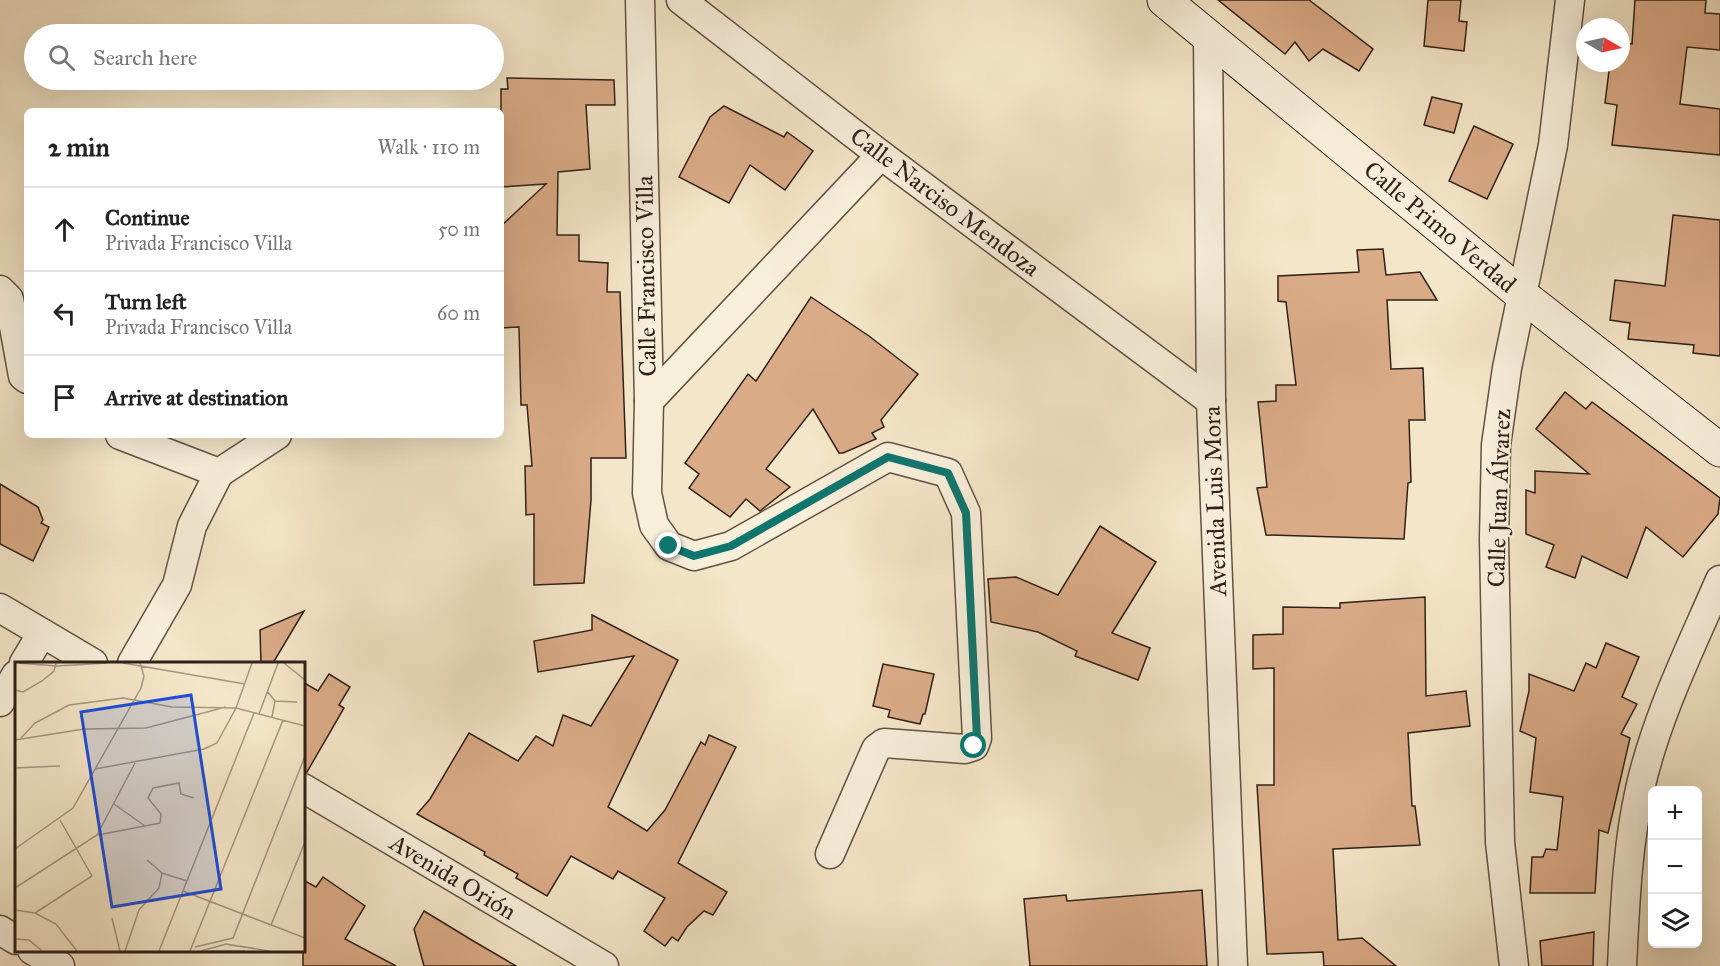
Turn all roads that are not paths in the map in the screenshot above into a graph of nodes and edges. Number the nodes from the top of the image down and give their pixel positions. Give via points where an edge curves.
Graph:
1 (640, 0) edge
2 (681, 0) edge
3 (1164, 0) edge
4 (1569, 0) edge
5 (1208, 35) junction
6 (881, 155) junction
7 (0, 290) edge
8 (1522, 295) junction
9 (24, 377) edge
10 (1211, 400) junction
11 (649, 401) junction
12 (128, 438) edge
13 (272, 438) edge
14 (1720, 450) edge
15 (219, 473) junction
16 (1720, 580) edge
17 (0, 608) edge
18 (42, 633) junction
19 (25, 662) edge
20 (91, 662) edge
21 (133, 662) edge
22 (15, 677) edge
23 (0, 702) edge
24 (304, 789) edge
25 (830, 854) dead end
26 (0, 930) edge
27 (15, 939) edge
28 (34, 951) edge
29 (60, 966) edge
30 (604, 966) edge
31 (1233, 966) edge
32 (1514, 966) edge
33 (1622, 966) edge

1 - 11 street, Calle Francisco Villa
2 - 6 street, Calle Narciso Mendoza
3 - 5 street, Calle Primo Verdad
4 - 8 street, Calle Juan Álvarez via 1553,145
5 - 8 street, Calle Primo Verdad
5 - 10 street, Avenida Luis Mora
6 - 10 street, Calle Narciso Mendoza
6 - 11 street
7 - 9 street via 9,299
8 - 14 street, Calle Primo Verdad
8 - 32 street, Calle Juan Álvarez via 1496,445 1494,528 1500,842
10 - 31 street, Avenida Luis Mora
11 - 25 street, Calle Francisco Villa via 648,493 654,525 669,546 694,556 731,546 888,457 948,473 966,513 977,738 974,746 965,749 884,743 876,749
12 - 15 street
13 - 15 street
15 - 21 street via 192,526 177,585
16 - 33 street via 1657,733 1640,788 1627,872
17 - 18 street
18 - 19 street
18 - 20 street
22 - 23 street
24 - 30 street, Avenida Orión
26 - 27 street
28 - 29 street

